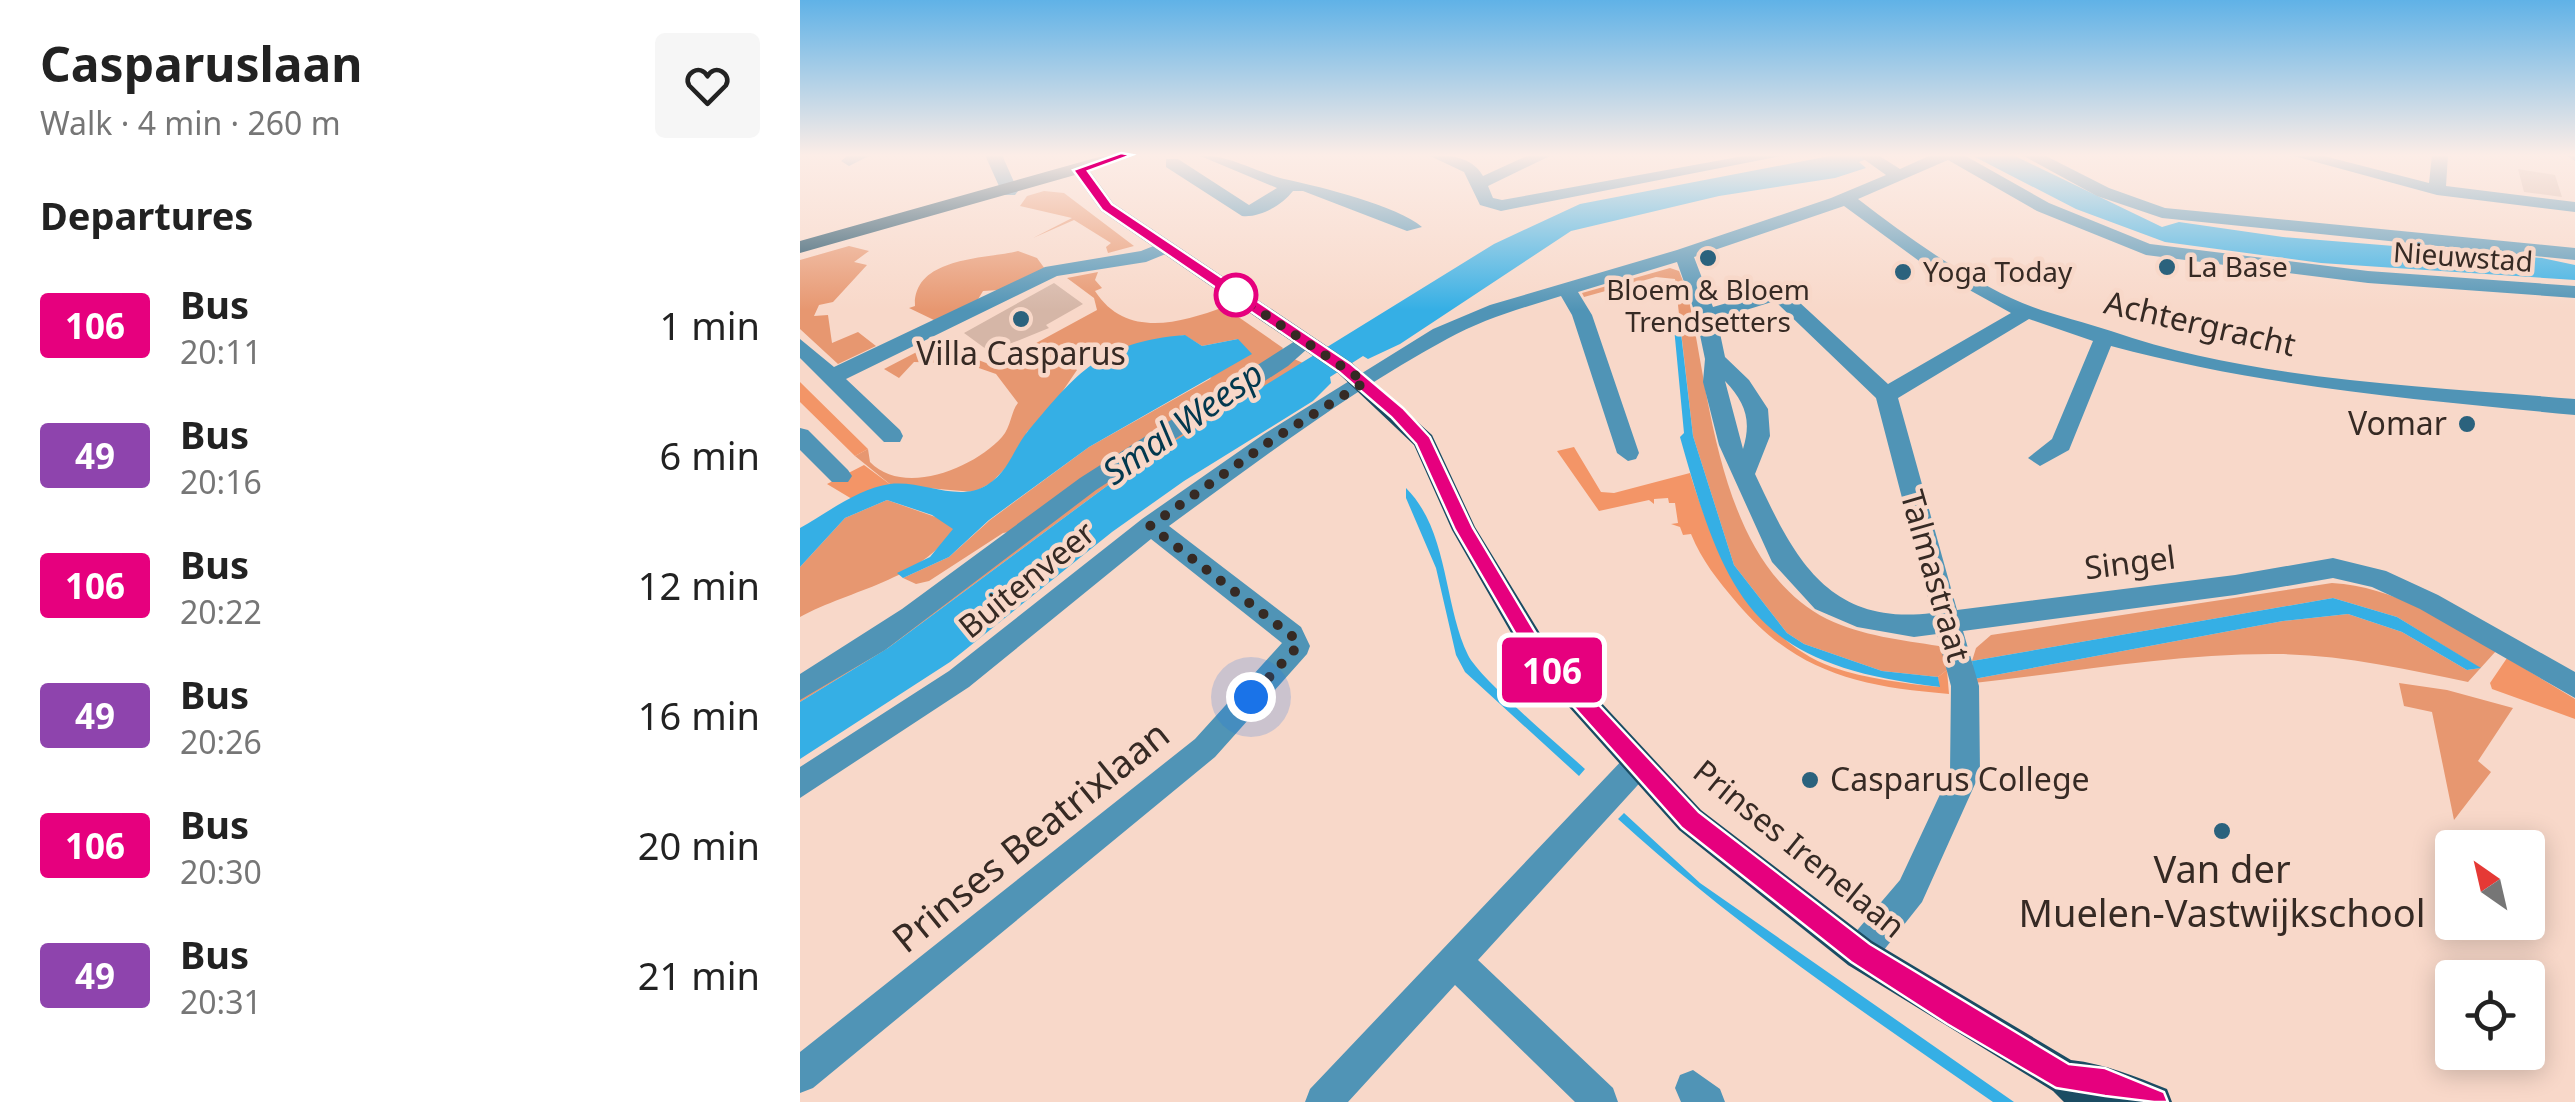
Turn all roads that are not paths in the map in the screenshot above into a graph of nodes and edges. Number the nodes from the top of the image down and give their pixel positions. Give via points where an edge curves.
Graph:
1 (951, 206) edge
2 (1107, 206) edge
3 (1358, 206) edge
4 (1822, 206) edge
5 (1858, 206) edge
6 (2041, 206) edge
7 (2144, 206) edge
8 (2476, 206) edge
9 (2575, 207) edge
10 (1412, 227) dead end
11 (2566, 244) edge
12 (800, 247) edge
13 (1166, 247) junction
14 (1684, 254) junction
15 (1565, 288) junction
16 (2575, 292) edge
17 (2027, 312) junction
18 (1706, 316) junction
19 (2105, 336) junction
20 (1311, 344) junction
21 (800, 346) edge
22 (1716, 359) junction
23 (1355, 375) junction
24 (832, 378) junction
25 (1886, 395) junction
26 (2575, 407) edge
27 (800, 436) edge
28 (892, 436) dead end
29 (1628, 453) dead end
30 (2040, 458) dead end
31 (1744, 470) junction
32 (840, 476) dead end
33 (1150, 526) junction
34 (1948, 622) junction
35 (2575, 686) edge
36 (800, 688) edge
37 (1638, 765) junction
38 (800, 784) edge
39 (1860, 953) junction
40 (1456, 960) junction
41 (800, 1075) edge
42 (2078, 1090) edge
43 (1328, 1100) edge
44 (1600, 1101) edge
45 (2154, 1102) edge

1 - 12 main road
2 - 13 main road, Prinses Irenelaan
3 - 10 street
4 - 14 street, Buitenveer
5 - 17 street, Achtergracht via 1934,261
6 - 16 street, Nieuwstad via 2146,249 2368,277
7 - 11 street
8 - 11 street
9 - 11 street
13 - 20 main road, Prinses Irenelaan
13 - 24 street via 1042,275
14 - 15 street, Buitenveer
14 - 18 street, Singel
15 - 23 street, Buitenveer via 1496,308
15 - 29 street via 1582,315
17 - 19 street, Achtergracht
17 - 25 street
18 - 22 street, Singel
18 - 25 street via 1779,294
19 - 26 street, Achtergracht via 2234,368
19 - 30 street via 2061,444
20 - 23 main road, Prinses Irenelaan
20 - 36 street via 1087,484 882,638
21 - 24 street
22 - 31 street, Singel via 1714,382 1730,445
22 - 31 street via 1747,389 1760,413 1760,440
23 - 33 street, Buitenveer
23 - 37 main road, Prinses Irenelaan via 1424,441 1464,530 1536,651
24 - 28 street
25 - 34 street, Talmastraat
27 - 32 street
31 - 34 street, Singel via 1780,555 1824,602 1857,616 1914,626
33 - 38 street, Buitenveer via 959,679
33 - 41 street, Prinses Beatrixlaan via 1298,646 1204,748
34 - 35 street, Singel via 2332,568 2377,578 2429,602
34 - 39 street, Talmastraat via 1965,686 1965,773 1912,891
37 - 39 main road, Prinses Irenelaan via 1690,820
37 - 40 street
39 - 42 main road, Prinses Irenelaan
40 - 43 street
40 - 44 street
42 - 45 main road, Prinses Irenelaan via 2105,1082

